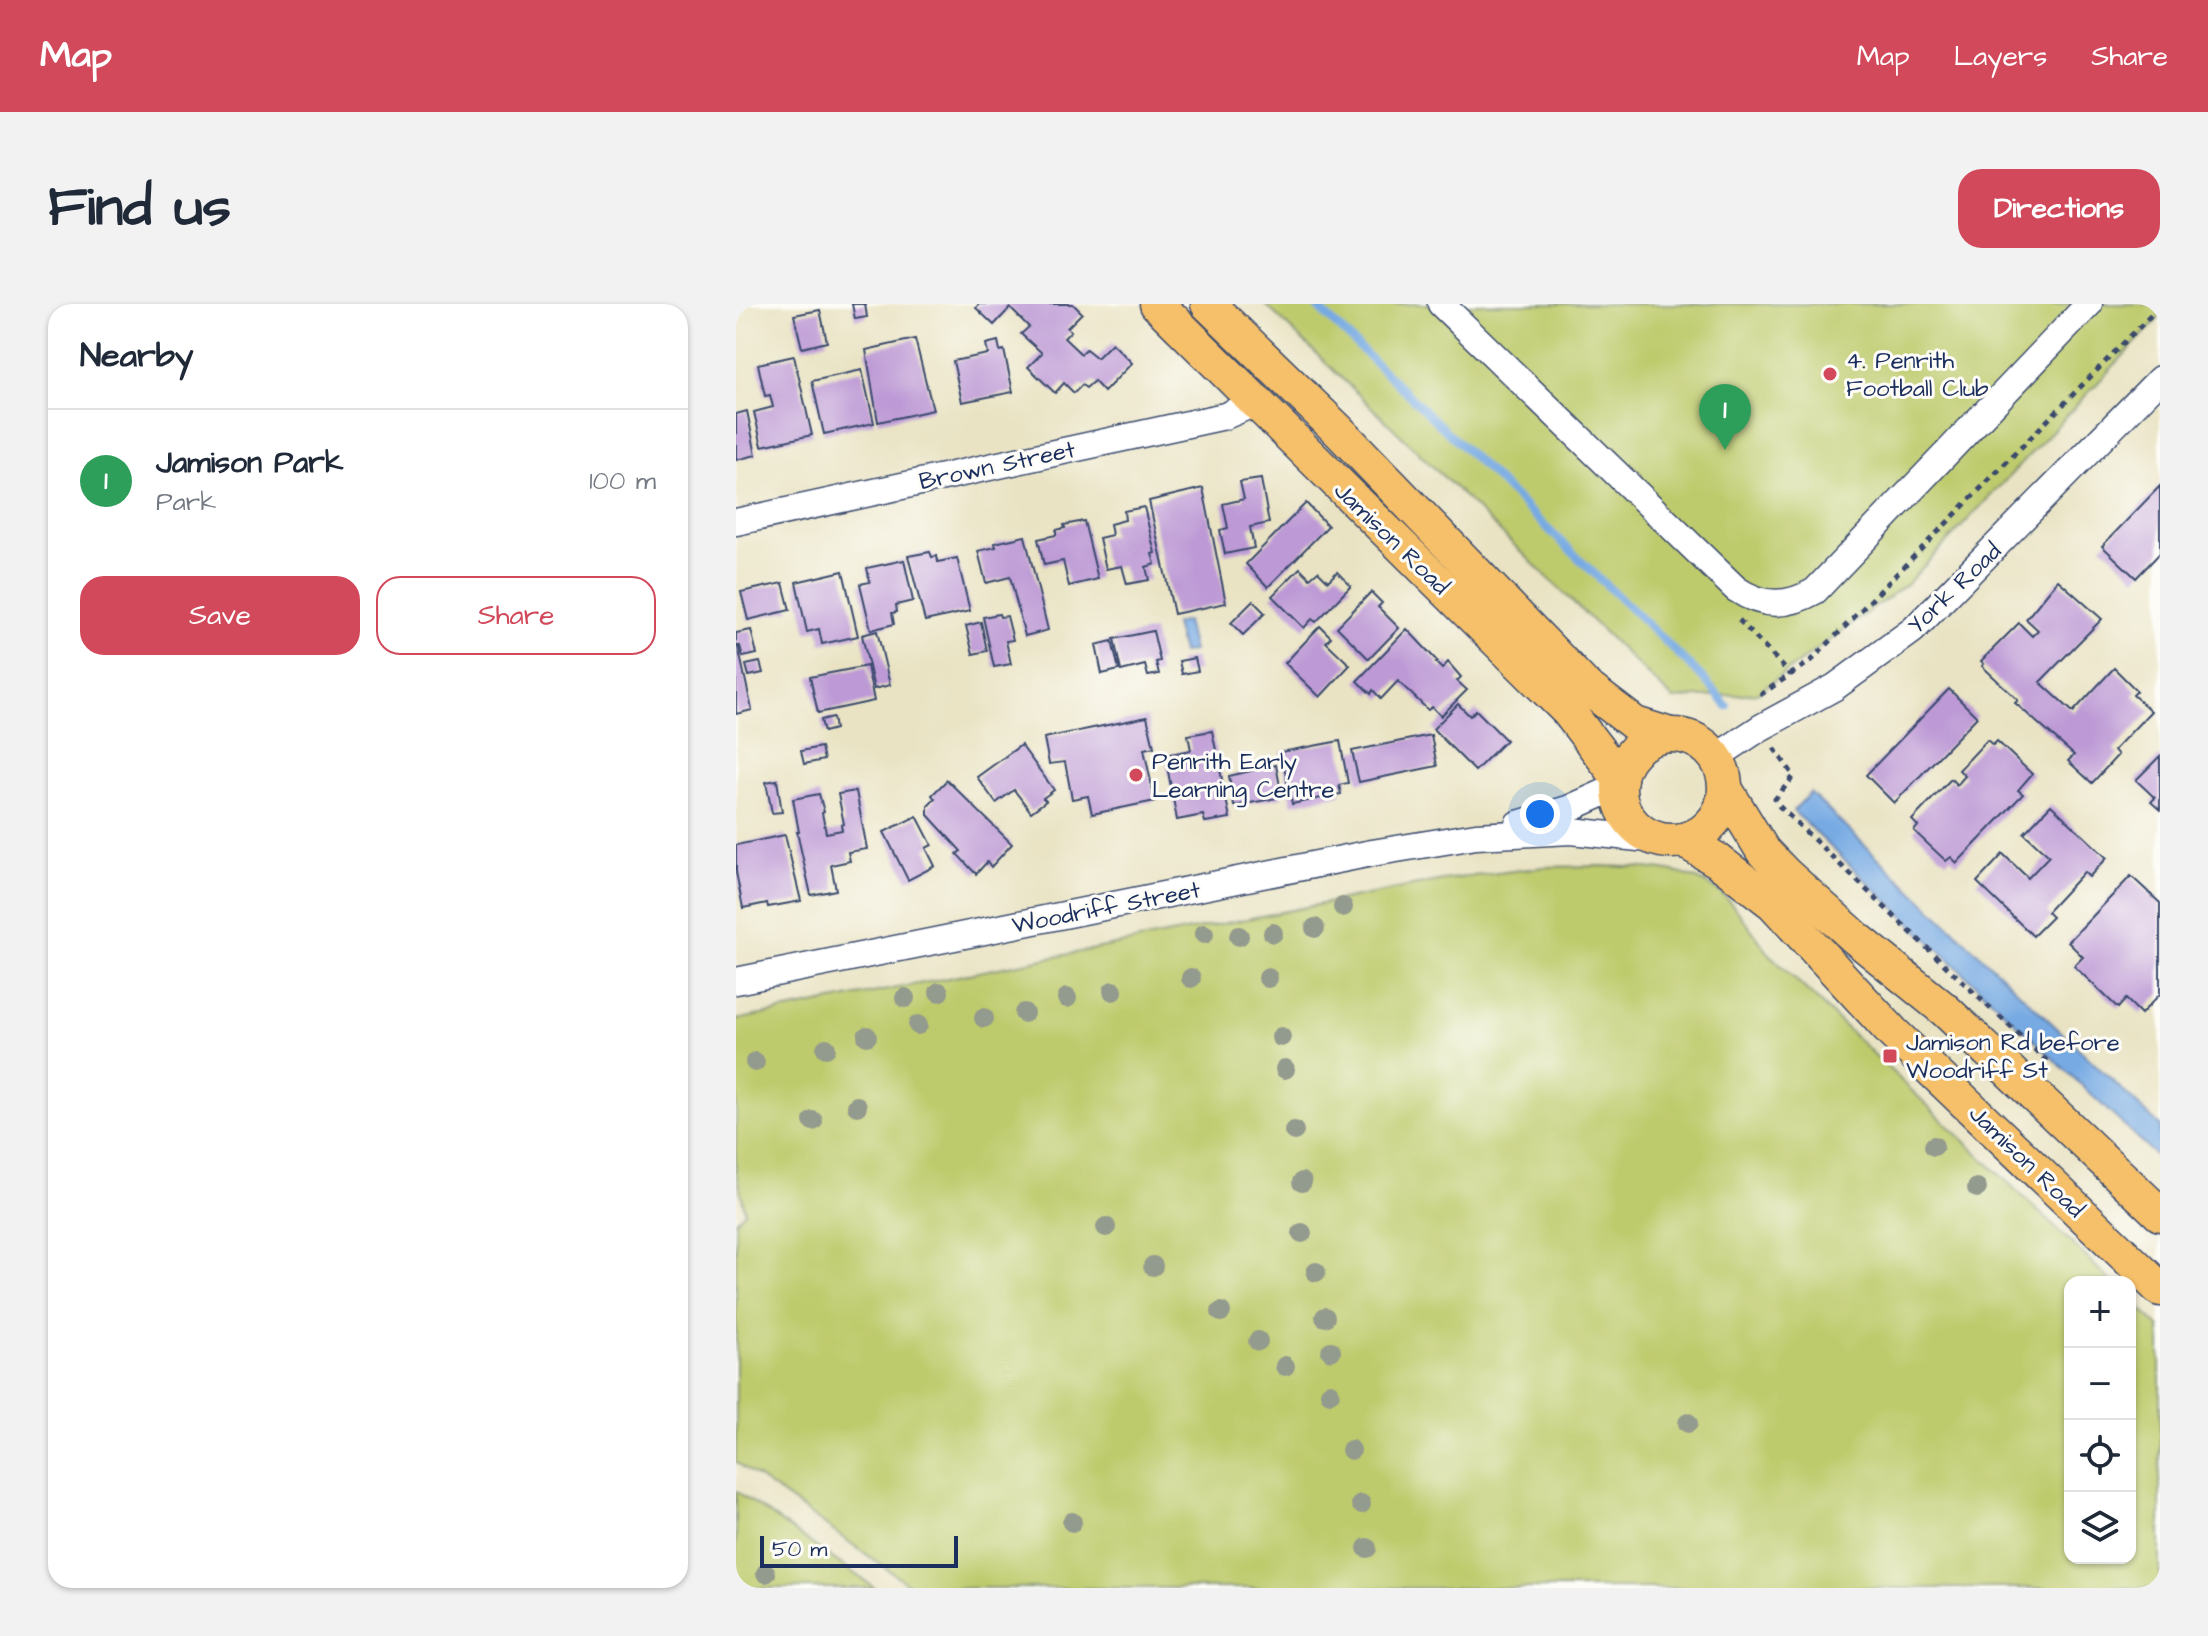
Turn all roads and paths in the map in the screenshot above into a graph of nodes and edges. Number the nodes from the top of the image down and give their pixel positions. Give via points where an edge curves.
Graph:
1 (1157, 304) edge
2 (1208, 304) edge
3 (1441, 304) edge
4 (2089, 304) edge
5 (2160, 306) edge
6 (2160, 379) edge
7 (1255, 403) junction
8 (736, 522) edge
9 (1756, 698) dead end
10 (1670, 735) junction
11 (1716, 757) junction
12 (1794, 776) dead end
13 (1619, 783) junction
14 (1726, 790) junction
15 (1476, 836) junction
16 (1670, 840) junction
17 (736, 981) edge
18 (2011, 1027) dead end
19 (2160, 1214) edge
20 (2160, 1289) edge

1 - 7 main road, Jamison Road
2 - 10 main road, Jamison Road via 1339,431 1584,685 1635,724
3 - 4 street via 1736,589 1775,604 1815,591
5 - 9 path via 1811,661
6 - 11 street, York Road via 1913,630 1835,687
7 - 8 street, Brown Street via 1225,416
7 - 13 main road, Jamison Road via 1568,711
10 - 11 main road via 1703,744
10 - 13 main road via 1638,747
11 - 14 main road
12 - 18 path via 1775,799 1779,806
13 - 15 street, Woodriff Street via 1568,809
13 - 16 main road via 1628,818 1641,831
14 - 16 main road via 1709,827 1694,837
14 - 19 main road via 1763,851 1785,874 1945,1010
15 - 16 street, Woodriff Street via 1571,831
15 - 17 street, Woodriff Street
16 - 20 main road, Jamison Road via 1717,860 1773,903 1893,1033

